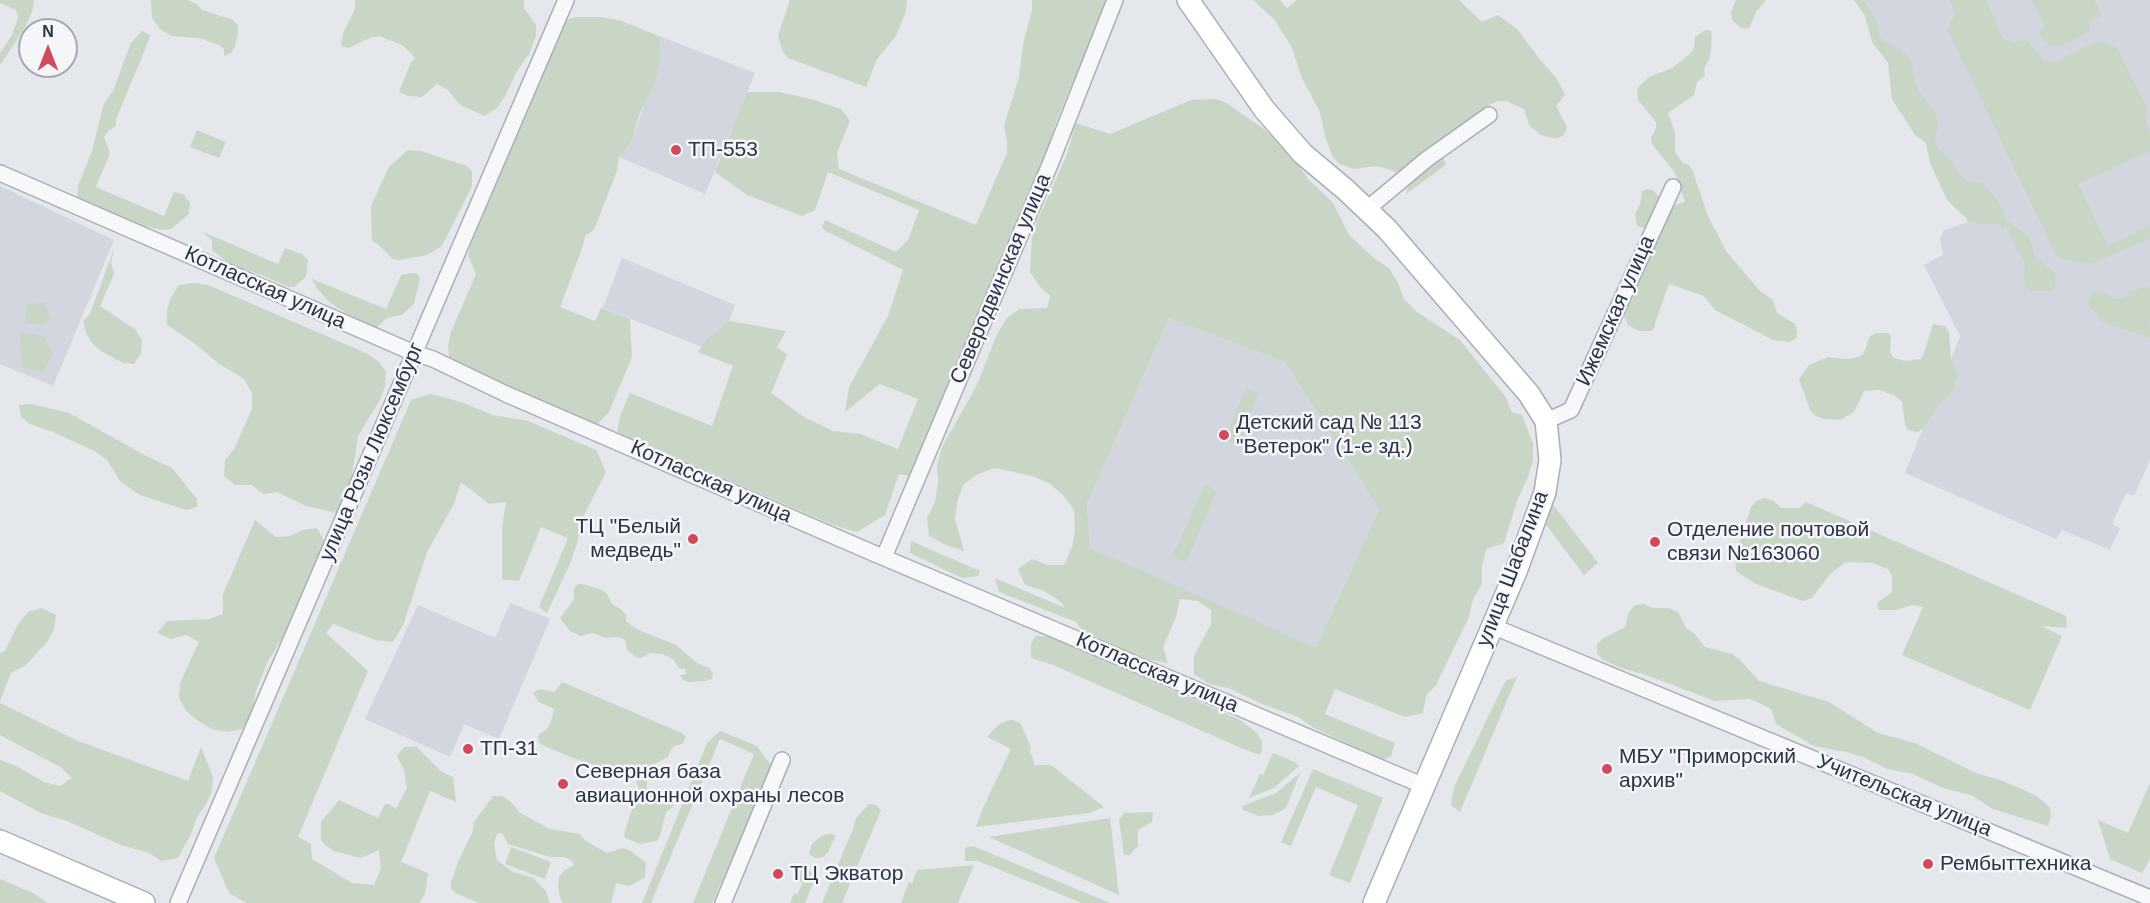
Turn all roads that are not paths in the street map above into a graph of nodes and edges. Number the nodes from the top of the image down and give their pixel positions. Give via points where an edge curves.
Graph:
1 (566, 0) edge
2 (1115, 0) edge
3 (1188, 0) edge
4 (1489, 115) dead end
5 (0, 172) edge
6 (1673, 187) dead end
7 (1366, 210) junction
8 (414, 353) junction
9 (1546, 421) junction
10 (884, 557) junction
11 (1492, 626) junction
12 (782, 760) dead end
13 (1424, 786) junction
14 (0, 841) edge
15 (2150, 898) edge
16 (144, 903) edge
17 (178, 903) edge
18 (723, 903) edge
19 (1374, 903) edge

1 - 8 street, улица Розы Люксембург
2 - 10 street, Северодвинская улица
3 - 7 street, улица Шабалина via 1264,109 1303,154
4 - 7 street via 1427,159
5 - 8 street, Котласская улица
6 - 9 street, Ижемская улица via 1571,410
7 - 9 street, улица Шабалина via 1387,229 1529,394
8 - 10 street, Котласская улица
8 - 17 street, улица Розы Люксембург
9 - 11 street, улица Шабалина via 1550,460 1545,492
10 - 13 street, Котласская улица
11 - 13 street, улица Шабалина
11 - 15 street, Учительская улица
12 - 18 street
13 - 19 street, улица Шабалина
14 - 16 street

